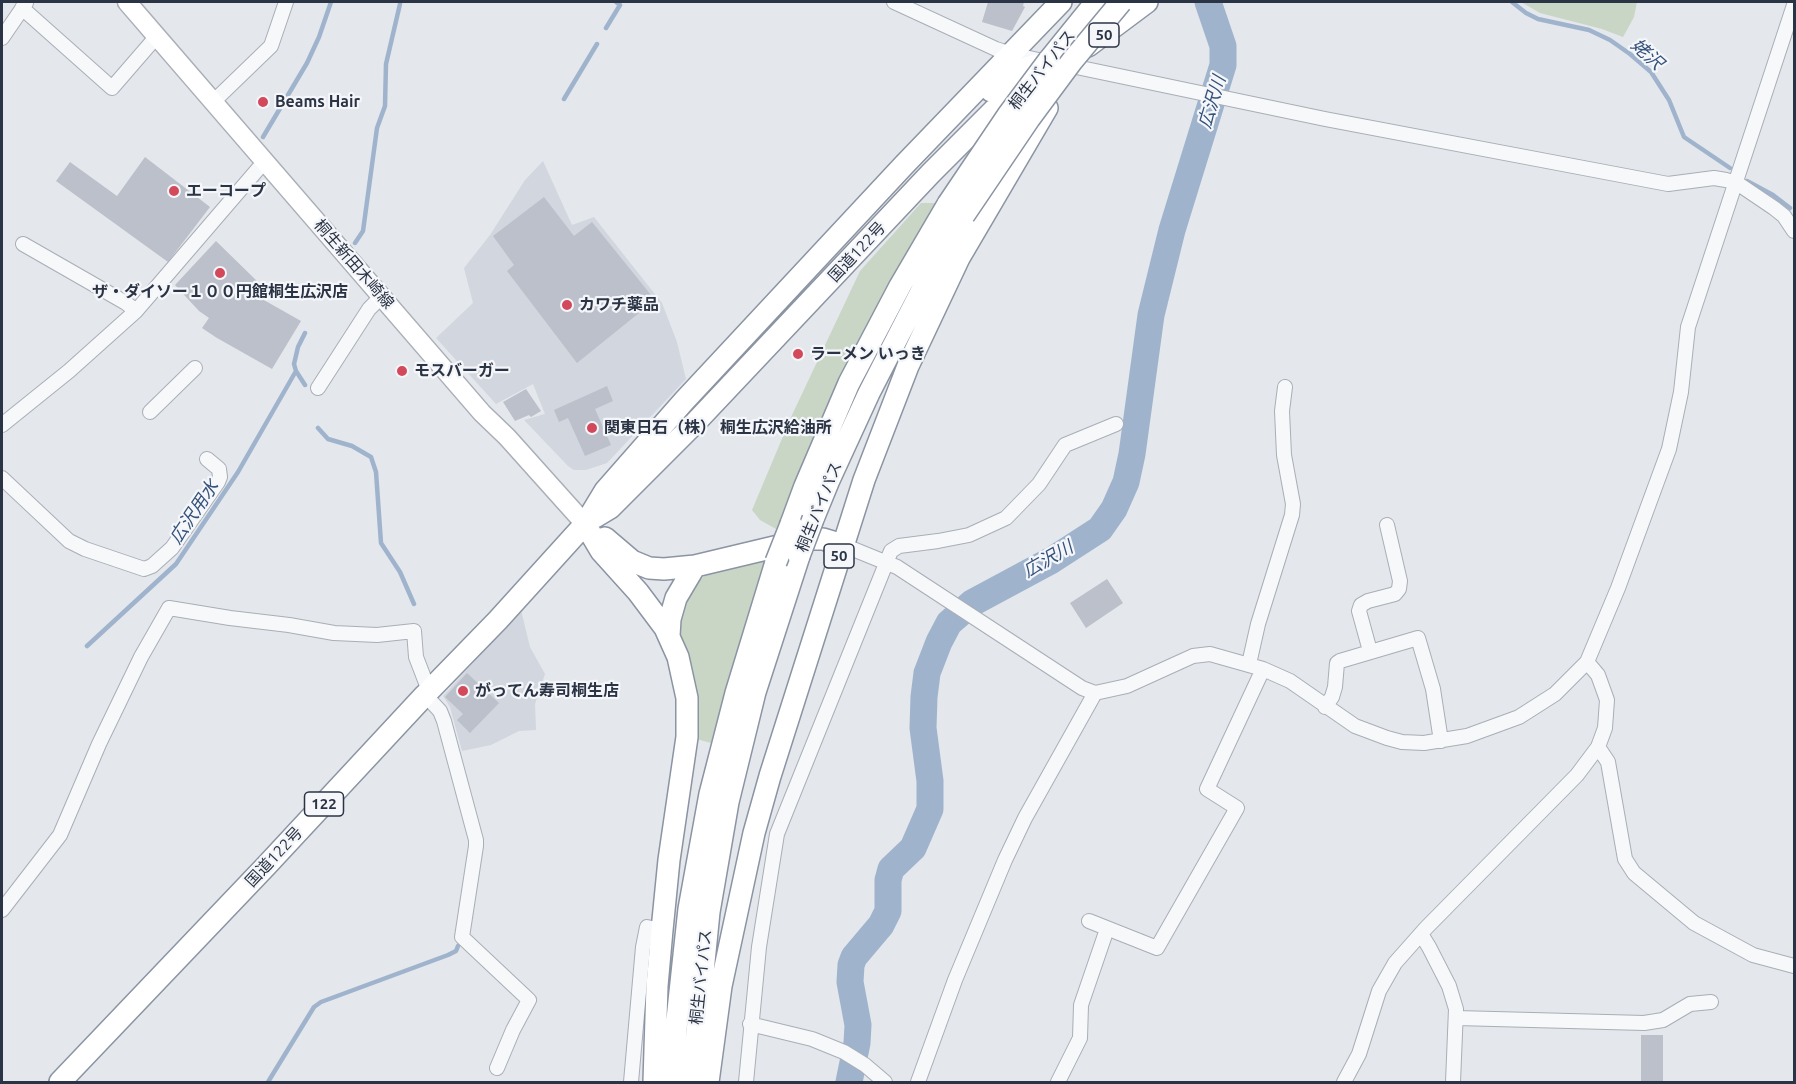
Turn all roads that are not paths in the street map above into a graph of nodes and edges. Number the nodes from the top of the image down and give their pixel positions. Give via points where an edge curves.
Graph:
1 (127, 2) edge
2 (286, 2) edge
3 (894, 2) edge
4 (1061, 2) edge
5 (1096, 2) edge
6 (1120, 2) edge
7 (1147, 2) edge
8 (25, 5) edge
9 (1794, 5) edge
10 (157, 36) junction
11 (2, 38) edge
12 (1011, 54) junction
13 (1058, 63) junction
14 (213, 102) junction
15 (922, 147) junction
16 (266, 162) junction
17 (1737, 183) junction
18 (956, 210) junction
19 (1794, 231) edge
20 (23, 244) dead end
21 (381, 297) junction
22 (136, 311) junction
23 (195, 368) dead end
24 (1285, 387) dead end
25 (318, 388) dead end
26 (150, 412) dead end
27 (1116, 424) dead end
28 (2, 425) edge
29 (207, 459) dead end
30 (2, 478) edge
31 (585, 524) junction
32 (1387, 525) dead end
33 (843, 545) junction
34 (887, 562) junction
35 (695, 566) junction
36 (669, 636) junction
37 (1370, 651) junction
38 (1587, 662) junction
39 (1249, 664) junction
40 (1263, 669) junction
41 (428, 692) junction
42 (1095, 693) junction
43 (1325, 707) junction
44 (1441, 741) junction
45 (1598, 747) junction
46 (2, 910) edge
47 (1089, 921) dead end
48 (1107, 929) junction
49 (662, 930) junction
50 (1421, 934) junction
51 (1794, 966) edge
52 (1711, 1002) dead end
53 (1457, 1018) junction
54 (750, 1023) junction
55 (497, 1068) dead end
56 (60, 1083) edge
57 (632, 1083) edge
58 (654, 1083) edge
59 (672, 1083) edge
60 (692, 1083) edge
61 (708, 1083) edge
62 (746, 1083) edge
63 (885, 1083) edge
64 (918, 1083) edge
65 (1058, 1083) edge
66 (1344, 1083) edge
67 (1453, 1083) edge

1 - 10 main road, 桐生新田木崎線
2 - 14 street via 271,46
3 - 12 street
4 - 12 highway, 国道122号
5 - 18 highway, 桐生バイパス / 50, bridge via 1008,115
6 - 18 highway, 桐生バイパス / 50, bridge
7 - 13 highway, 国道122号 / 50 via 1090,45
8 - 10 street via 112,88
8 - 11 street
9 - 17 street
10 - 14 main road, 桐生新田木崎線
12 - 13 street
12 - 15 highway, 国道122号
13 - 15 highway via 1015,72 937,141
13 - 17 street via 1336,121 1668,183 1714,178
13 - 31 highway, 国道122号 / 50 via 994,110 694,424 610,508
13 - 33 highway, 50 via 1059,86 959,258 908,366
14 - 16 main road, 桐生新田木崎線
15 - 31 highway, 国道122号 via 684,401 605,491
16 - 21 main road, 桐生新田木崎線
16 - 22 street
17 - 19 street via 1784,216
17 - 38 street via 1688,327 1682,392 1669,449
18 - 59 highway, 桐生バイパス / 50, bridge via 900,286 849,383 776,561 710,794 688,919
18 - 60 highway, 桐生バイパス / 50, bridge via 941,253 829,480 799,556 755,692 728,802 709,912
20 - 22 street
21 - 25 street via 369,309
21 - 31 main road, 桐生新田木崎線
22 - 28 street
23 - 26 street
24 - 39 street via 1284,455 1292,515
27 - 34 street via 1065,445 1039,484 1006,518 957,538 894,547
29 - 30 street via 219,469 218,482 172,548 144,569 69,542
31 - 35 highway via 639,564 664,569
31 - 36 highway via 601,551 638,592
31 - 41 highway, 国道122号 / 122
32 - 37 street via 1399,589 1395,594 1360,605
33 - 34 street
33 - 35 highway via 808,539
33 - 61 highway, 50 via 754,833 721,986
34 - 42 street
34 - 54 street via 777,834
35 - 36 highway via 676,598
36 - 49 highway via 685,687 688,724
37 - 43 street via 1337,663 1335,687
37 - 44 street via 1418,639 1433,689
38 - 44 street via 1555,694 1519,717
38 - 45 street via 1598,675 1607,700 1605,728
39 - 40 street
39 - 42 street via 1201,654 1127,686
40 - 43 street via 1290,681
40 - 48 street via 1207,789 1237,808 1157,948
41 - 46 street via 416,657 414,631 377,635 334,633 169,608 99,744 60,835
41 - 55 street via 444,721 476,840 462,937 529,1000
41 - 56 highway, 国道122号 / 122
42 - 64 street via 1005,860
43 - 44 street via 1355,726 1387,738 1412,743
45 - 50 street via 1577,775
45 - 51 street via 1608,762 1625,859 1634,873 1694,923 1753,955
47 - 48 street
48 - 65 street via 1081,1005 1080,1038
49 - 57 street via 647,927 643,947
49 - 58 highway
50 - 53 street via 1449,986
50 - 66 street via 1395,963 1379,992 1359,1054
52 - 53 street via 1690,1004 1663,1020 1644,1023
53 - 67 street
54 - 62 street
54 - 63 street via 844,1052

